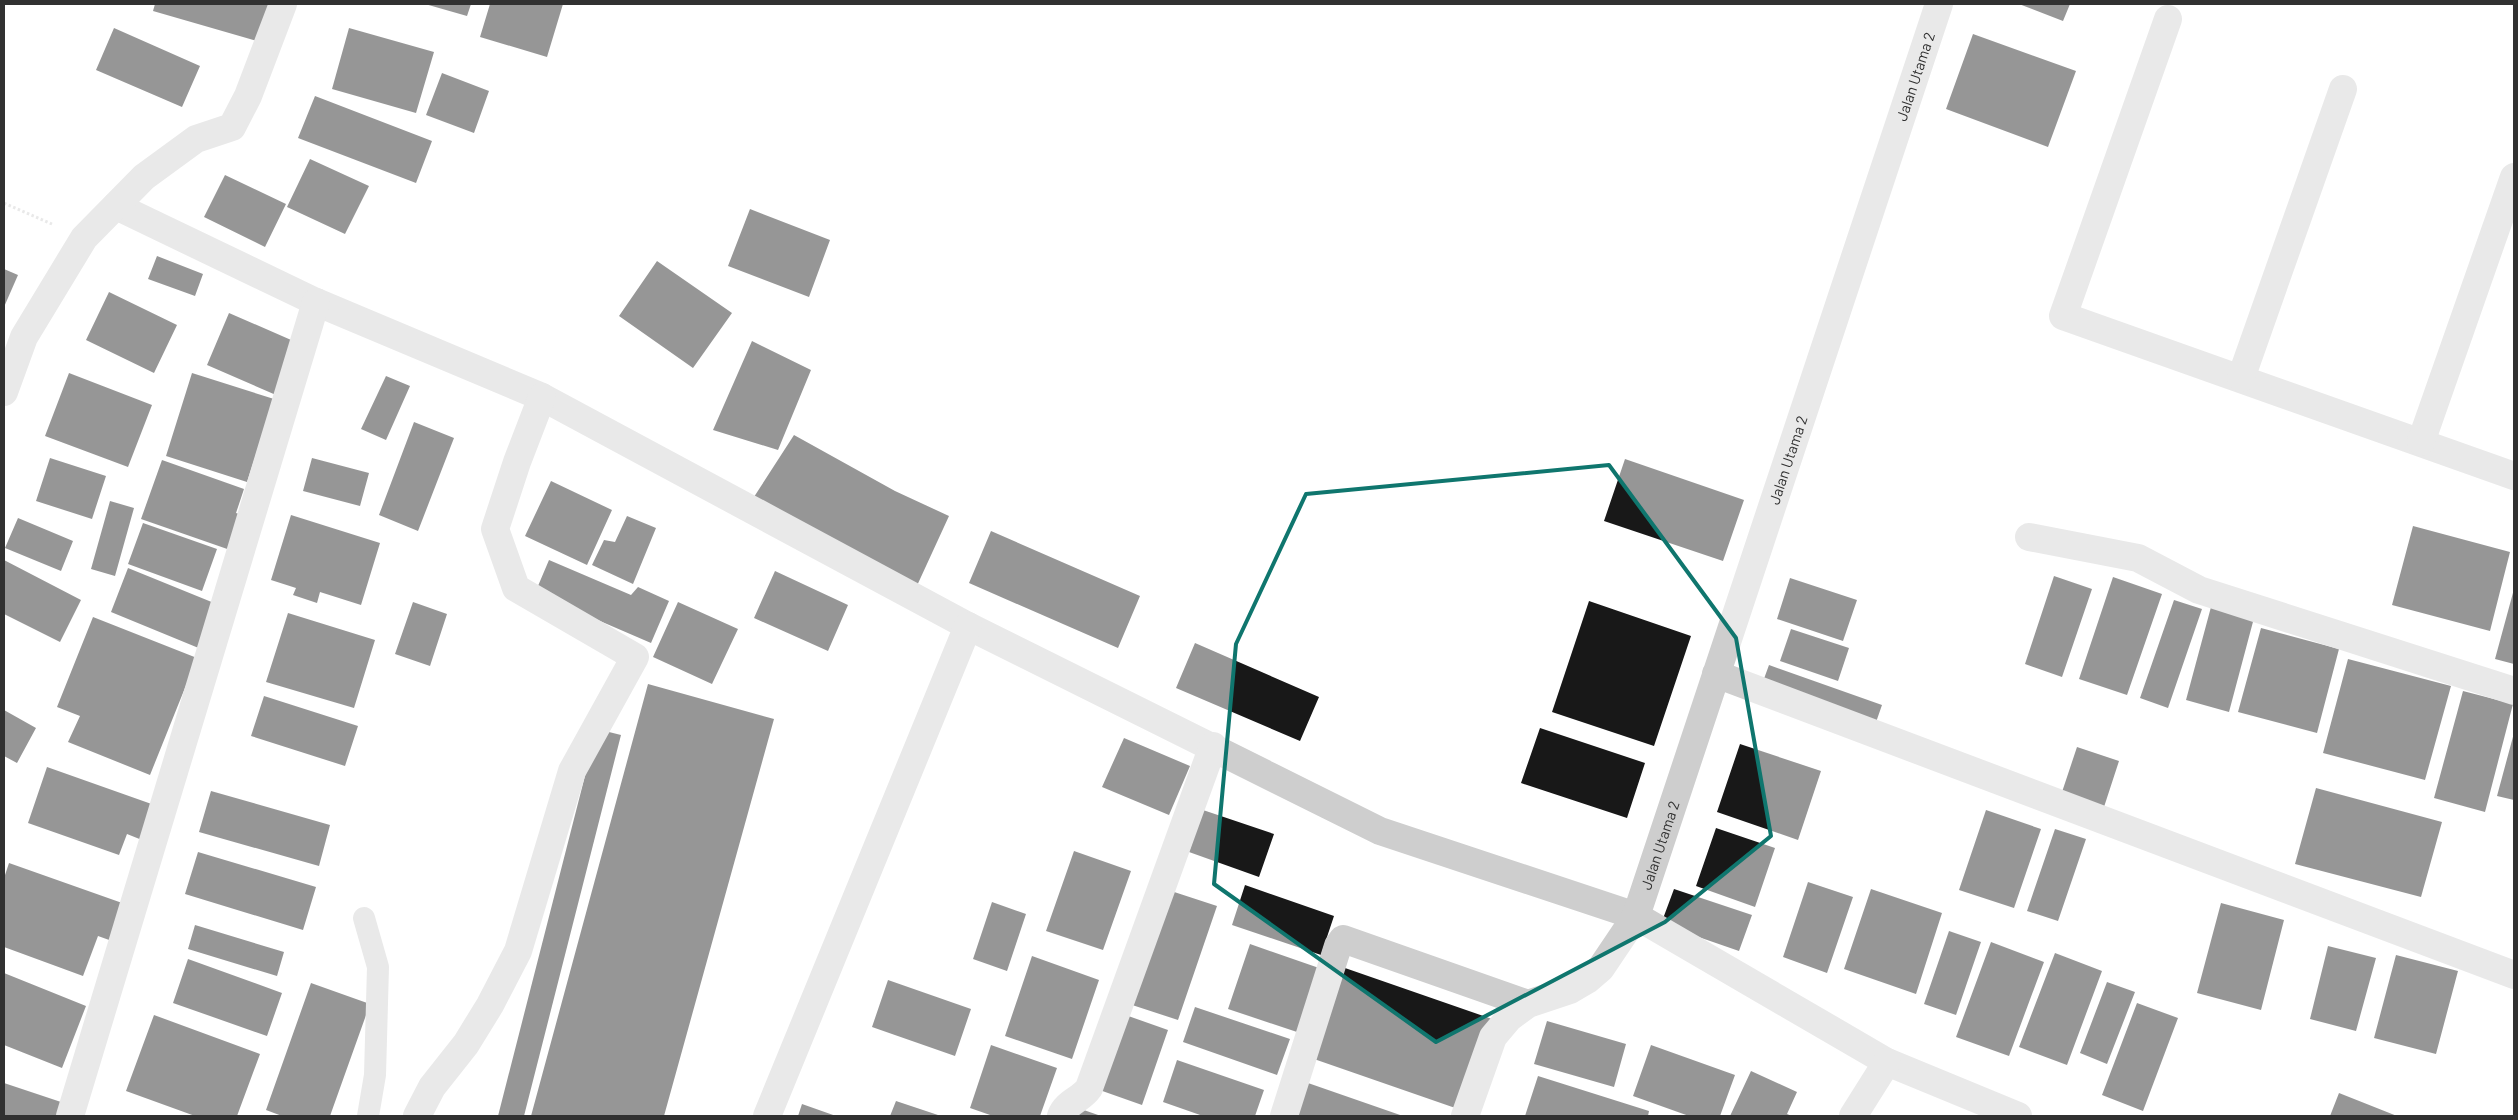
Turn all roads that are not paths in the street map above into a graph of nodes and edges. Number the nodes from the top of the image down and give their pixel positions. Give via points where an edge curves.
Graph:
1 (283, 4) edge
2 (1938, 4) edge
3 (2168, 19) dead end
4 (2343, 89) dead end
5 (2514, 177) edge
6 (116, 206) junction
7 (316, 302) junction
8 (2241, 378) junction
9 (4, 392) edge
10 (542, 397) junction
11 (2420, 442) junction
12 (2514, 476) edge
13 (2029, 537) dead end
14 (968, 626) junction
15 (1716, 674) junction
16 (2514, 691) edge
17 (1213, 746) junction
18 (1636, 916) junction
19 (364, 918) dead end
20 (2514, 975) edge
21 (1528, 1004) junction
22 (1887, 1062) junction
23 (70, 1116) edge
24 (368, 1116) edge
25 (417, 1116) edge
26 (767, 1116) edge
27 (1061, 1116) edge
28 (1284, 1116) edge
29 (1465, 1116) edge
30 (1853, 1116) edge
31 (2018, 1116) edge

1 - 6 street via 248,96 232,127 196,139 144,176
2 - 15 street, Jalan Utama 2
3 - 8 street via 2063,316
4 - 8 street
5 - 11 street
6 - 7 street
6 - 9 street via 84,238 24,337
7 - 10 street
7 - 23 street
8 - 11 street
10 - 14 street
10 - 25 street via 495,529 516,588 635,657 572,771 518,951 490,1005 466,1044 432,1087
11 - 12 street
13 - 16 street via 2138,558 2199,590
14 - 17 street
14 - 26 street
15 - 18 street, Jalan Utama 2
15 - 20 street
17 - 18 street via 1380,831
17 - 27 street via 1089,1088
18 - 21 street, Jalan Utama 2 via 1601,968 1588,980 1570,990
18 - 22 street
19 - 24 lane via 378,967 375,1075
21 - 28 street via 1343,939 1338,946
21 - 29 street, Jalan Utama 2 via 1509,1018 1493,1037
22 - 30 street
22 - 31 street

